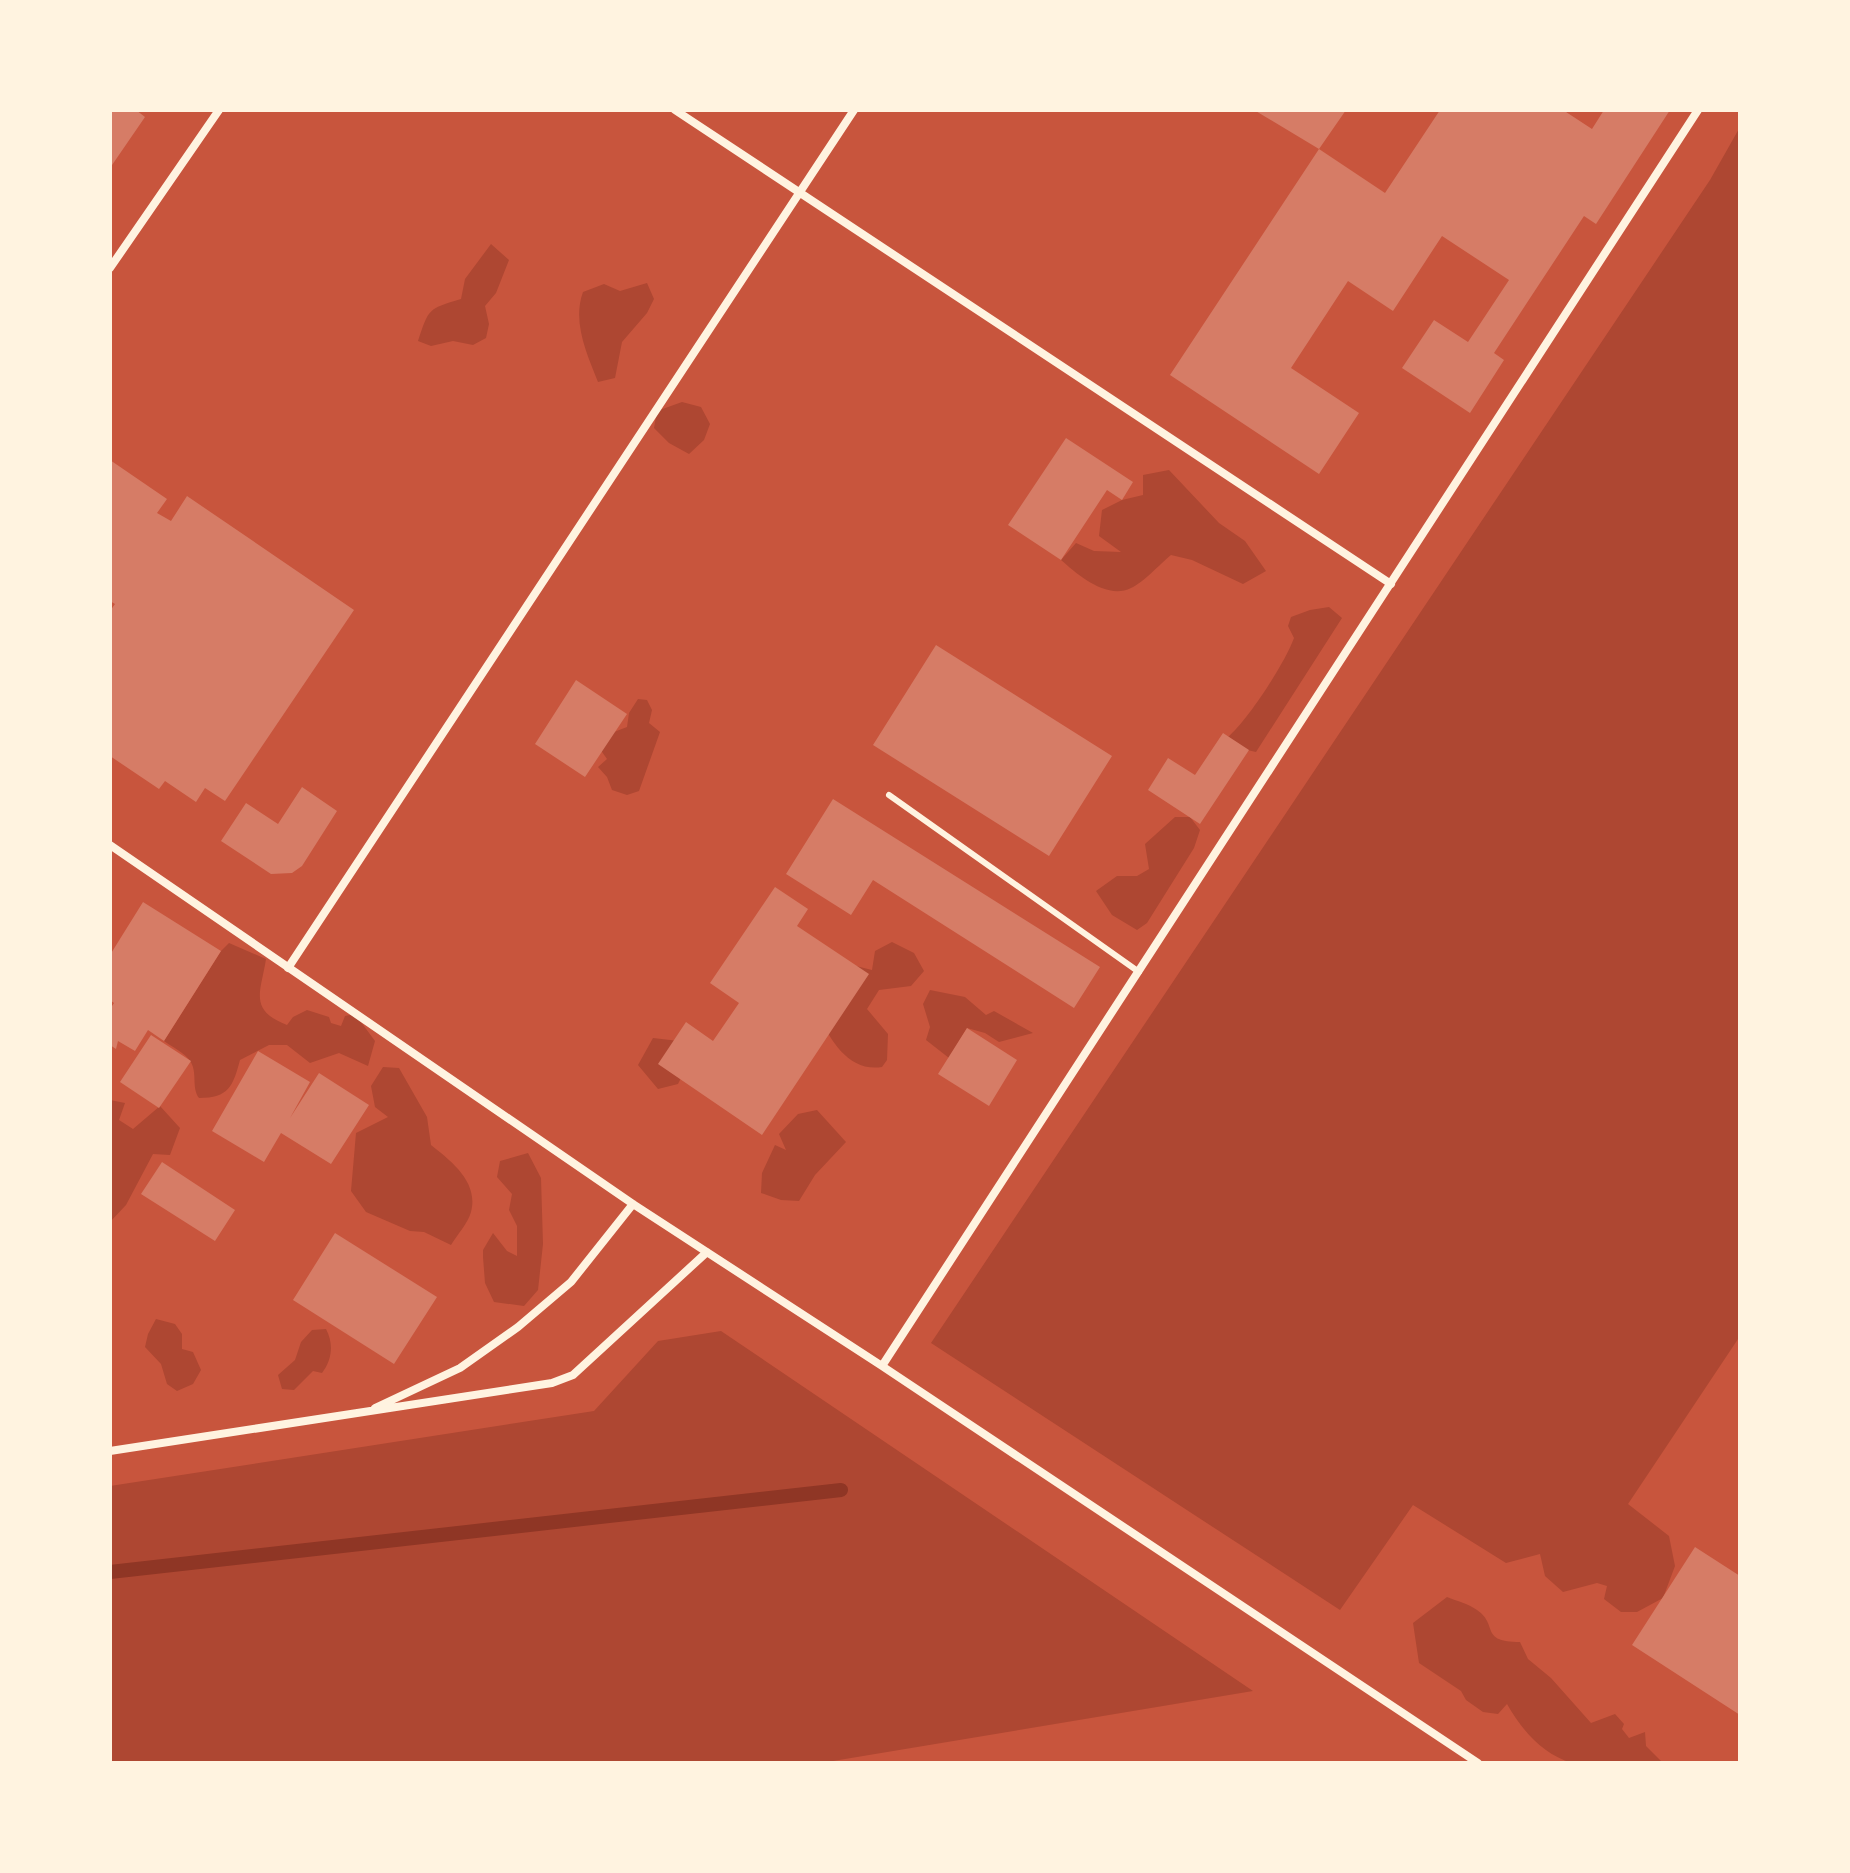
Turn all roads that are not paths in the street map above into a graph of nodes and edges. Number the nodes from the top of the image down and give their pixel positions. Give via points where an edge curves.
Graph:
1 (219, 110) edge
2 (675, 110) edge
3 (854, 110) edge
4 (1698, 110) edge
5 (800, 192) junction
6 (110, 268) edge
7 (1391, 584) junction
8 (889, 795) dead end
9 (110, 845) edge
10 (288, 968) junction
11 (1139, 972) junction
12 (633, 1204) junction
13 (707, 1252) junction
14 (882, 1366) junction
15 (367, 1412) junction
16 (110, 1451) edge
17 (1478, 1763) edge

1 - 6 street
2 - 5 street
3 - 5 street
4 - 7 street
5 - 7 street
5 - 10 street
7 - 11 street
8 - 11 lane
9 - 10 street
10 - 12 street
11 - 14 street
12 - 13 street
12 - 15 street via 571,1282 518,1327 460,1368
13 - 14 street
13 - 15 street via 573,1375 552,1383
14 - 17 street
15 - 16 street

